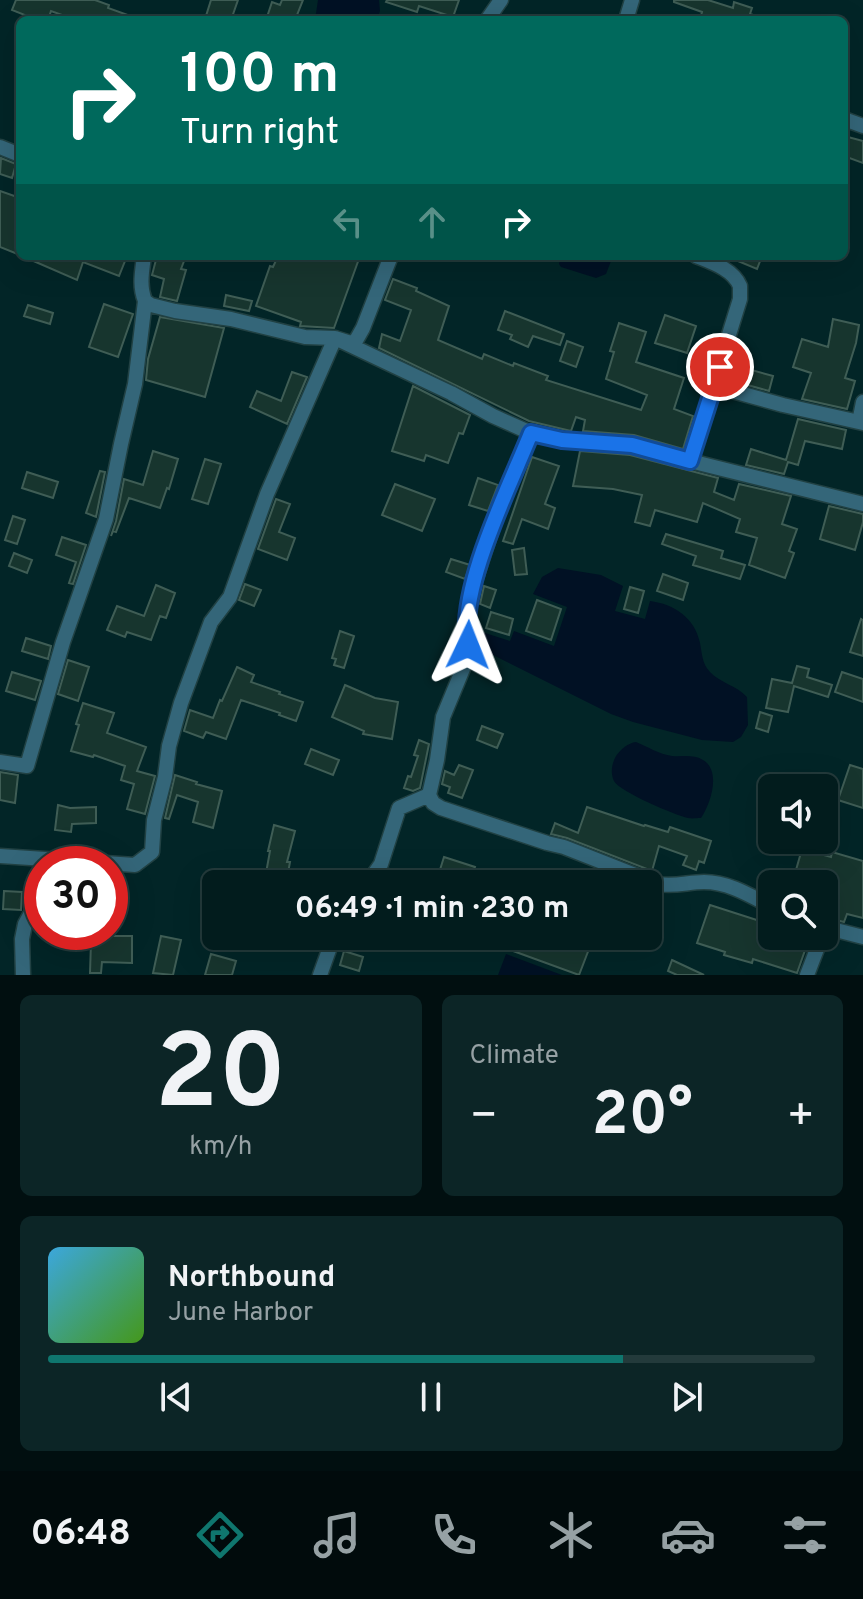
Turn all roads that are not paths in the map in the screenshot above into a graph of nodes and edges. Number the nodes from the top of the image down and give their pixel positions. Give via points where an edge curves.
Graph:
1 (143, 260) edge
2 (389, 260) edge
3 (706, 260) edge
4 (145, 301) junction
5 (335, 338) junction
6 (714, 386) junction
7 (863, 402) edge
8 (861, 422) edge
9 (531, 433) junction
10 (690, 461) junction
11 (863, 504) edge
12 (0, 762) edge
13 (429, 795) junction
14 (0, 856) edge
15 (24, 858) edge
16 (128, 865) edge
17 (377, 870) edge
18 (758, 900) edge
19 (24, 929) edge
20 (838, 933) edge
21 (863, 937) edge
22 (329, 950) edge
23 (816, 950) edge
24 (23, 975) edge
25 (320, 975) edge
26 (807, 975) edge

1 - 4 street
2 - 5 street via 354,344
3 - 6 street via 740,286
4 - 5 street via 305,337
4 - 12 street via 135,384 106,519 27,766
5 - 9 street
5 - 16 street via 181,703 154,820 152,852
6 - 8 street
6 - 10 street
7 - 8 street
9 - 10 street via 632,445
9 - 13 street via 471,593 467,659 443,717
10 - 11 street
13 - 17 street via 399,808
13 - 18 street via 441,808 658,884 717,883
14 - 15 street
19 - 24 street
20 - 21 street
22 - 25 street
23 - 26 street

